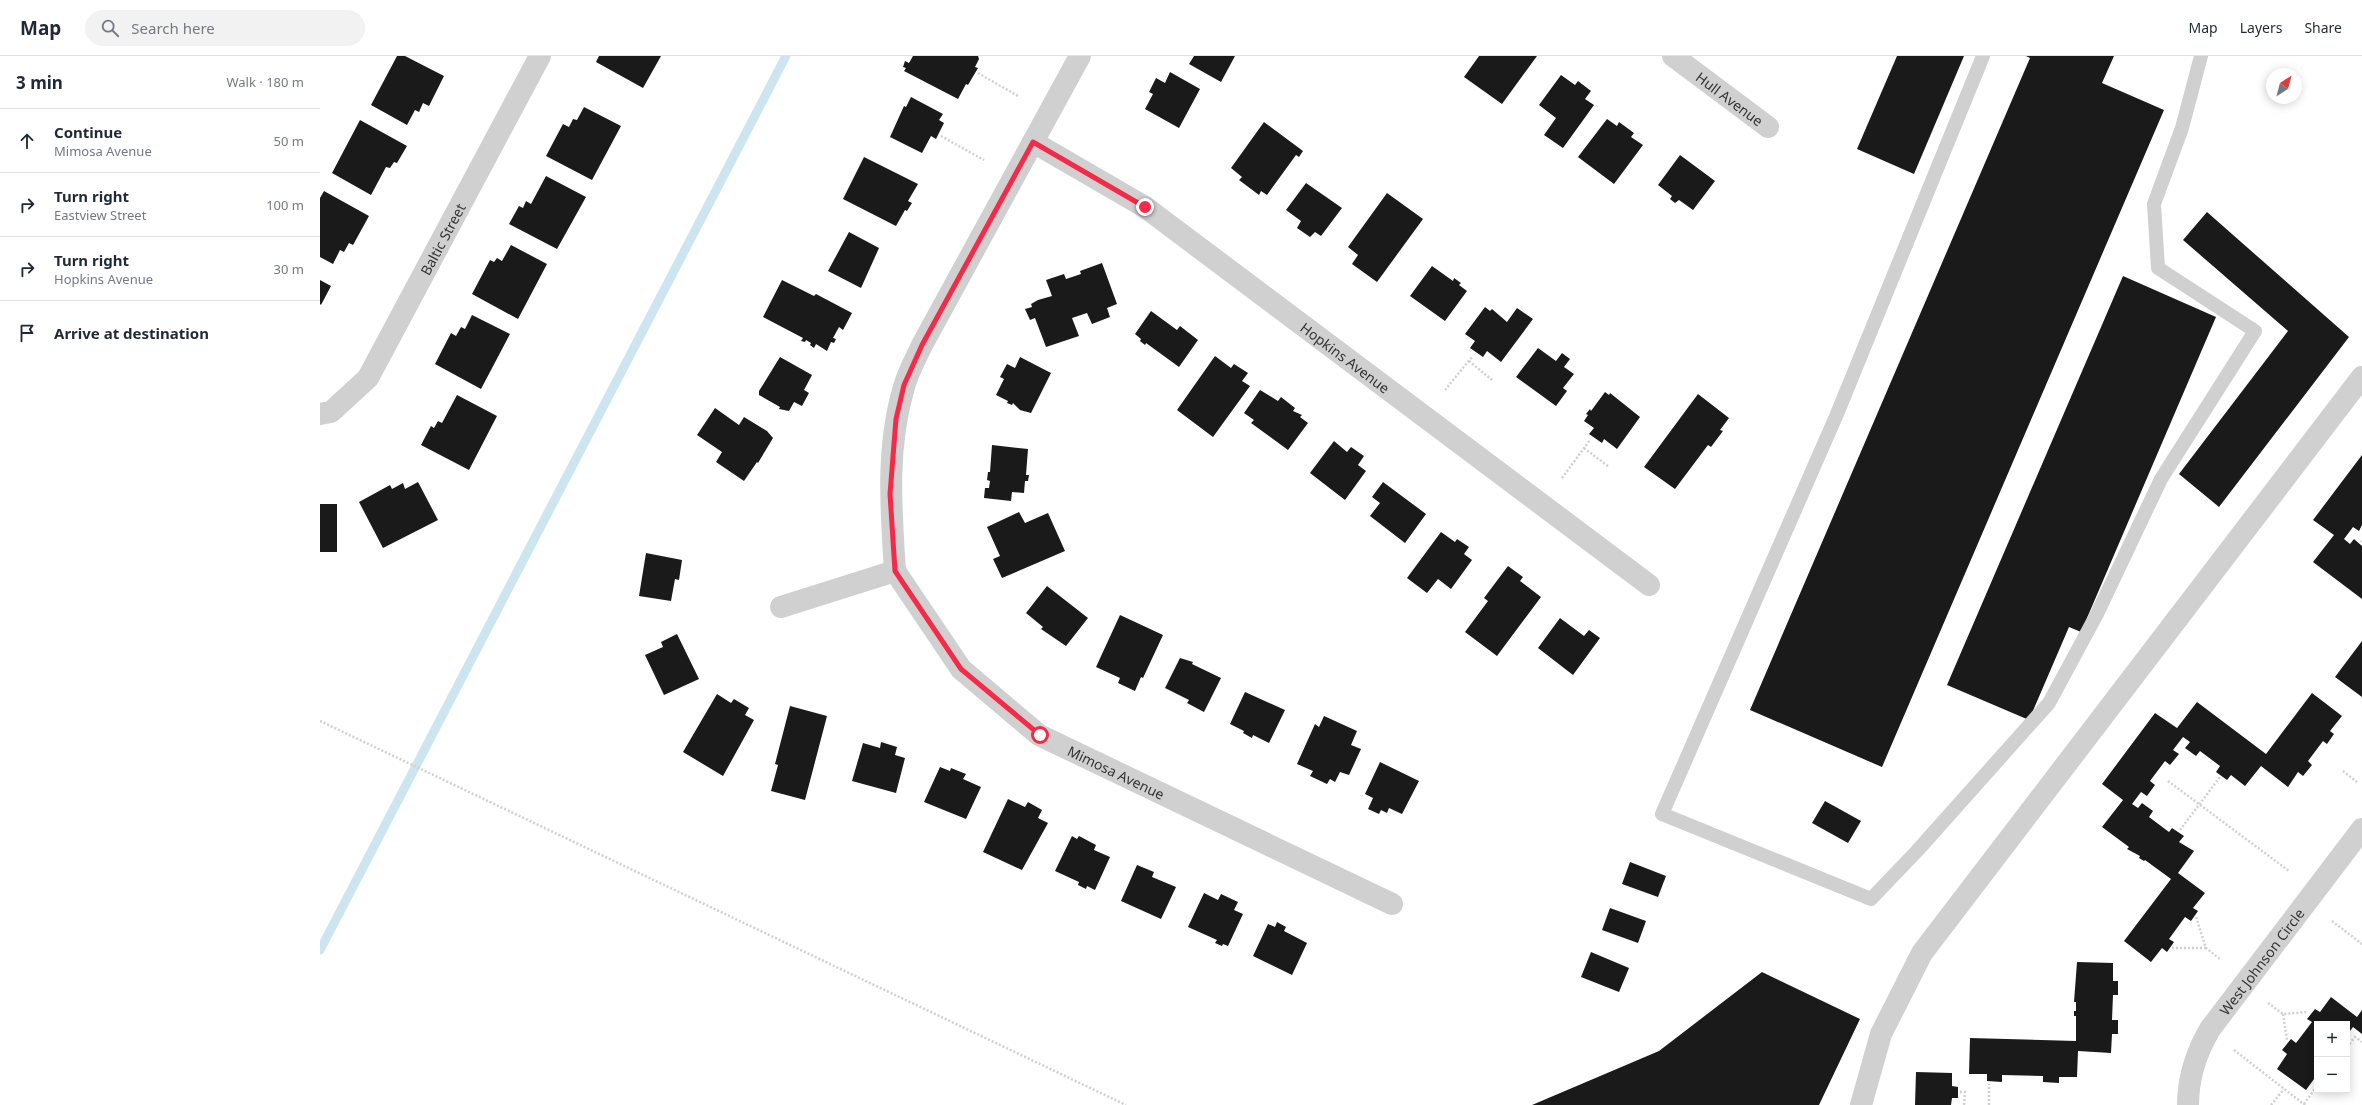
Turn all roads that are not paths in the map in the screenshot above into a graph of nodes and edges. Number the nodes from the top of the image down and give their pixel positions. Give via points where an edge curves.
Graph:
1 (540, 56) edge
2 (1080, 56) edge
3 (1673, 56) edge
4 (1983, 56) edge
5 (2200, 56) edge
6 (1768, 127) dead end
7 (1033, 142) junction
8 (2362, 377) edge
9 (326, 413) edge
10 (895, 571) junction
11 (1649, 585) dead end
12 (780, 607) dead end
13 (2362, 829) edge
14 (1392, 904) dead end
15 (1861, 1105) edge
16 (2188, 1105) edge

1 - 9 street, Baltic Street via 368,378
2 - 7 street
3 - 6 street, Hull Avenue
4 - 5 lane via 1837,414 1662,814 1871,899 2049,703 2097,614 2161,479 2255,331 2158,268 2154,204 2182,128
7 - 10 street via 922,345 904,385 891,458 890,494
7 - 11 street, Hopkins Avenue via 1145,207
8 - 15 street via 1922,953 1881,1034
10 - 12 street
10 - 14 street, Mimosa Avenue via 961,669 1040,735
13 - 16 street, West Johnson Circle via 2210,1029 2194,1064 2188,1085

